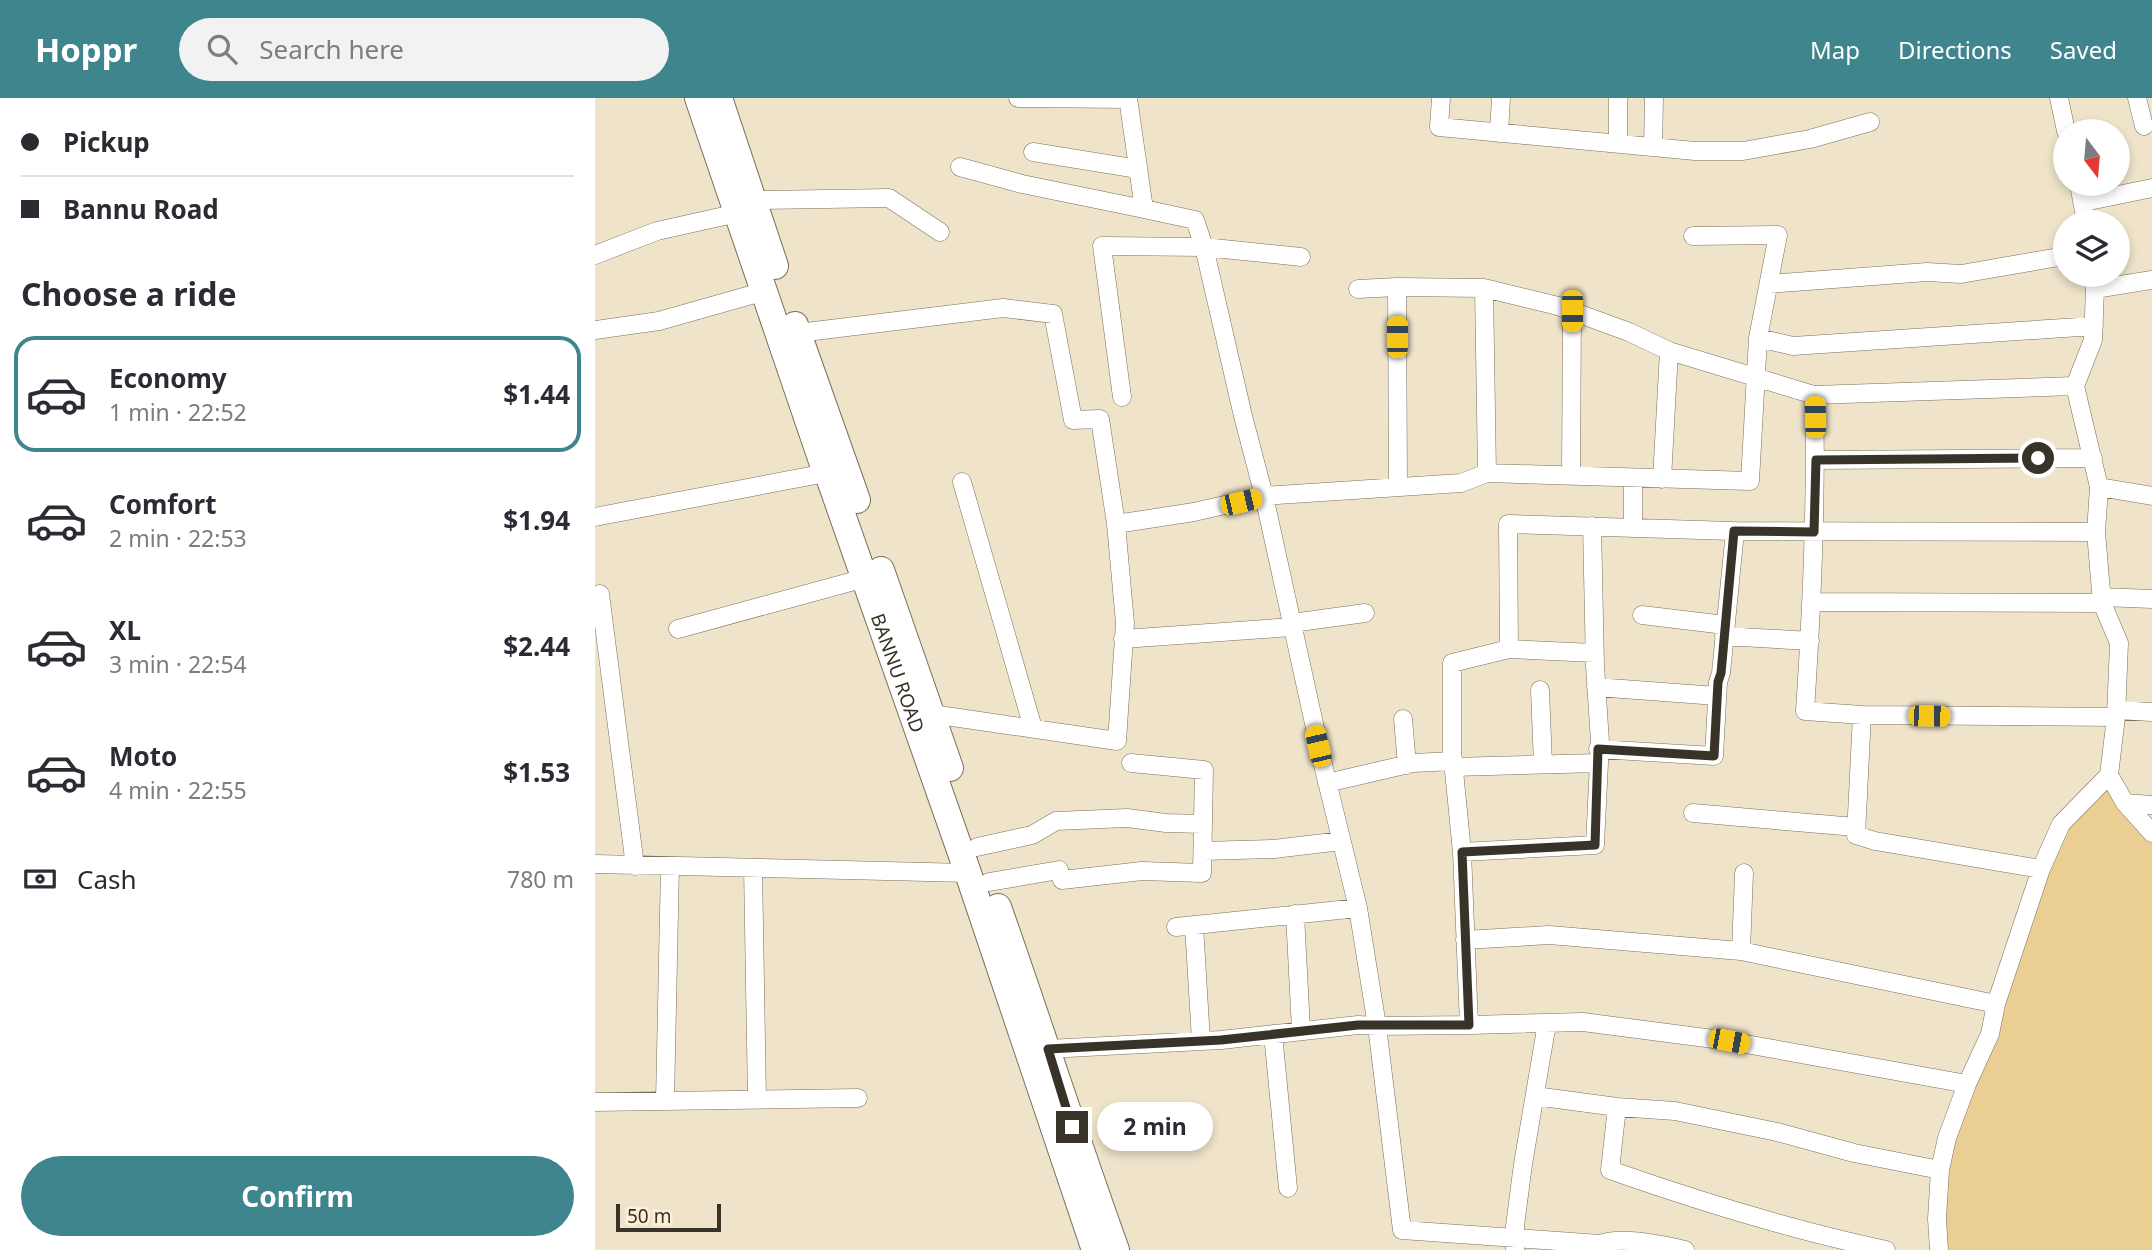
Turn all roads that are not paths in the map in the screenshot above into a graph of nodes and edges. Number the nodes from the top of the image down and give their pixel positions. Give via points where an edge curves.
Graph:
1 (698, 98) edge
2 (719, 98) edge
3 (1018, 98) edge
4 (1441, 98) edge
5 (1500, 98) edge
6 (1618, 98) edge
7 (1654, 98) edge
8 (2059, 98) edge
9 (2137, 98) edge
10 (1128, 99) edge
11 (2063, 119) edge
12 (1870, 122) dead end
13 (2144, 126) dead end
14 (1499, 133) junction
15 (1618, 144) junction
16 (1653, 147) junction
17 (1033, 152) dead end
18 (960, 167) dead end
19 (1138, 169) junction
20 (2152, 188) edge
21 (2082, 196) edge
22 (2084, 202) junction
23 (746, 207) junction
24 (1144, 209) junction
25 (2085, 210) edge
26 (940, 232) dead end
27 (1693, 236) dead end
28 (1204, 247) junction
29 (595, 256) edge
30 (1300, 257) dead end
31 (2053, 258) edge
32 (2152, 280) edge
33 (2130, 281) edge
34 (1769, 284) junction
35 (1397, 287) junction
36 (2094, 287) edge
37 (1484, 288) junction
38 (1358, 289) dead end
39 (765, 291) junction
40 (1572, 311) junction
41 (2094, 326) junction
42 (595, 330) edge
43 (798, 333) junction
44 (1758, 338) junction
45 (1669, 351) junction
46 (1755, 379) junction
47 (2075, 386) junction
48 (1814, 395) junction
49 (1122, 397) dead end
50 (2093, 458) junction
51 (1816, 460) junction
52 (826, 473) junction
53 (1487, 473) junction
54 (1571, 476) junction
55 (1633, 478) junction
56 (1662, 479) junction
57 (962, 482) dead end
58 (1398, 486) junction
59 (2099, 487) junction
60 (1264, 496) junction
61 (2152, 496) edge
62 (595, 517) edge
63 (1116, 524) junction
64 (1592, 526) junction
65 (1633, 527) junction
66 (1734, 531) junction
67 (1814, 532) junction
68 (2095, 532) junction
69 (865, 578) junction
70 (600, 594) dead end
71 (2152, 599) edge
72 (2102, 600) junction
73 (1812, 602) junction
74 (1365, 613) dead end
75 (1642, 615) dead end
76 (1292, 625) junction
77 (678, 629) dead end
78 (1725, 630) junction
79 (1123, 639) junction
80 (1810, 641) junction
81 (1509, 649) junction
82 (1594, 653) junction
83 (1596, 687) junction
84 (1540, 690) dead end
85 (1717, 696) junction
86 (2152, 712) edge
87 (2117, 713) junction
88 (932, 714) junction
89 (1861, 715) junction
90 (1403, 719) dead end
91 (1033, 729) junction
92 (1598, 756) junction
93 (1131, 763) dead end
94 (1453, 764) junction
95 (1543, 764) junction
96 (1407, 765) junction
97 (2109, 775) junction
98 (1327, 783) junction
99 (2125, 803) junction
100 (2152, 805) edge
101 (1693, 813) dead end
102 (1203, 824) junction
103 (1855, 827) junction
104 (2152, 833) edge
105 (1341, 841) junction
106 (977, 847) junction
107 (1203, 851) junction
108 (1462, 852) junction
109 (595, 864) edge
110 (635, 866) junction
111 (670, 866) junction
112 (753, 868) junction
113 (2041, 869) junction
114 (1744, 873) dead end
115 (978, 878) junction
116 (1358, 908) junction
117 (1295, 914) junction
118 (1194, 925) junction
119 (1176, 927) dead end
120 (1465, 940) junction
121 (1741, 951) junction
122 (1996, 1004) junction
123 (1547, 1023) junction
124 (1469, 1025) junction
125 (1377, 1026) junction
126 (1301, 1030) junction
127 (1273, 1034) junction
128 (1201, 1041) junction
129 (1048, 1049) junction
130 (1967, 1084) junction
131 (1535, 1096) junction
132 (857, 1098) dead end
133 (757, 1100) junction
134 (665, 1101) junction
135 (595, 1102) edge
136 (1617, 1107) junction
137 (1940, 1170) junction
138 (1288, 1188) dead end
139 (1515, 1244) edge
140 (1095, 1250) edge
141 (1117, 1250) edge
142 (1685, 1250) edge
143 (1886, 1250) edge
144 (1939, 1250) edge

1 - 23 highway, BANNU ROAD
2 - 23 highway, BANNU ROAD
3 - 10 street
4 - 14 street via 1439,127
5 - 14 street
6 - 15 street
7 - 16 street
8 - 11 street
9 - 13 street
10 - 19 street
12 - 16 street via 1743,151
14 - 15 street
15 - 16 street
17 - 19 street
18 - 24 street
19 - 24 street
20 - 22 street
21 - 22 street
22 - 25 street
23 - 26 street via 889,198
23 - 29 street via 657,232
23 - 39 highway, BANNU ROAD
23 - 43 highway, BANNU ROAD
24 - 28 street via 1195,219
27 - 34 street via 1778,235
28 - 30 street
28 - 49 street via 1102,246
28 - 60 street
31 - 34 street via 1961,274 1927,272
32 - 33 street
34 - 44 street
35 - 37 street
35 - 38 street
35 - 58 street
36 - 41 street
37 - 40 street
37 - 53 street
39 - 42 street via 659,321
39 - 52 highway, BANNU ROAD
40 - 45 street
40 - 54 street
41 - 44 street via 1793,346
41 - 47 street
43 - 63 street via 1003,308 1053,314 1073,420 1100,419
43 - 88 highway, BANNU ROAD
44 - 46 street
45 - 46 street
45 - 56 street
46 - 48 street
46 - 56 street via 1750,481
47 - 48 street
47 - 50 street
48 - 51 street
50 - 51 street
50 - 59 street
51 - 67 street
52 - 62 street
52 - 69 highway, BANNU ROAD
53 - 54 street
53 - 58 street via 1461,482
54 - 55 street
55 - 56 street
55 - 65 street
57 - 91 street
58 - 60 street
59 - 61 street
59 - 68 street
60 - 63 street
60 - 76 street
63 - 79 street
64 - 65 street
64 - 81 street via 1508,524
64 - 82 street
65 - 66 street
66 - 67 street
66 - 78 street
67 - 68 street
67 - 73 street
68 - 72 street
69 - 77 street
69 - 115 highway, BANNU ROAD
70 - 110 street
71 - 72 street
72 - 73 street
72 - 87 street via 2119,643
73 - 80 street
74 - 76 street
75 - 78 street
76 - 79 street
76 - 98 street
78 - 80 street
78 - 85 street
79 - 91 street via 1117,741
80 - 89 street via 1805,712
81 - 82 street
81 - 94 street via 1452,663
82 - 83 street
83 - 85 street
83 - 92 street
84 - 95 street
85 - 92 street via 1714,756
86 - 87 street
87 - 89 street
87 - 97 street
88 - 91 street
88 - 106 highway, BANNU ROAD
89 - 103 street
90 - 96 street
92 - 95 street
92 - 108 street via 1595,845
93 - 102 street via 1204,770
94 - 95 street
94 - 96 street
94 - 108 street
96 - 98 street
97 - 99 street
97 - 113 street via 2061,824
98 - 105 street
99 - 100 street
99 - 104 street
101 - 103 street
102 - 106 street via 1127,818 1056,821 1032,835
102 - 107 street
103 - 113 street via 1856,835 1875,841
105 - 107 street
105 - 116 street
106 - 115 highway, BANNU ROAD
107 - 115 street via 1202,873 1142,871 1062,880 1059,870
108 - 120 street
109 - 110 street
110 - 111 street
111 - 112 street
111 - 134 street
112 - 115 street
112 - 133 street
113 - 122 street
114 - 121 street
115 - 129 highway, BANNU ROAD
115 - 140 highway, BANNU ROAD
116 - 117 street
116 - 125 street
117 - 118 street
117 - 126 street
118 - 119 street
118 - 128 street
120 - 121 street via 1549,935
120 - 124 street
121 - 122 street
122 - 130 street via 1990,1034
123 - 124 street
123 - 130 street via 1583,1022 1729,1041
123 - 131 street
124 - 125 street
125 - 126 street
125 - 139 street via 1402,1230
126 - 127 street
127 - 128 street
127 - 138 street
128 - 129 street
129 - 141 highway, BANNU ROAD
130 - 137 street
131 - 136 street
131 - 139 street
132 - 133 street
133 - 134 street
134 - 135 street
136 - 137 street via 1675,1111
136 - 143 street via 1610,1170 1696,1200
137 - 144 street
139 - 142 street via 1609,1241

